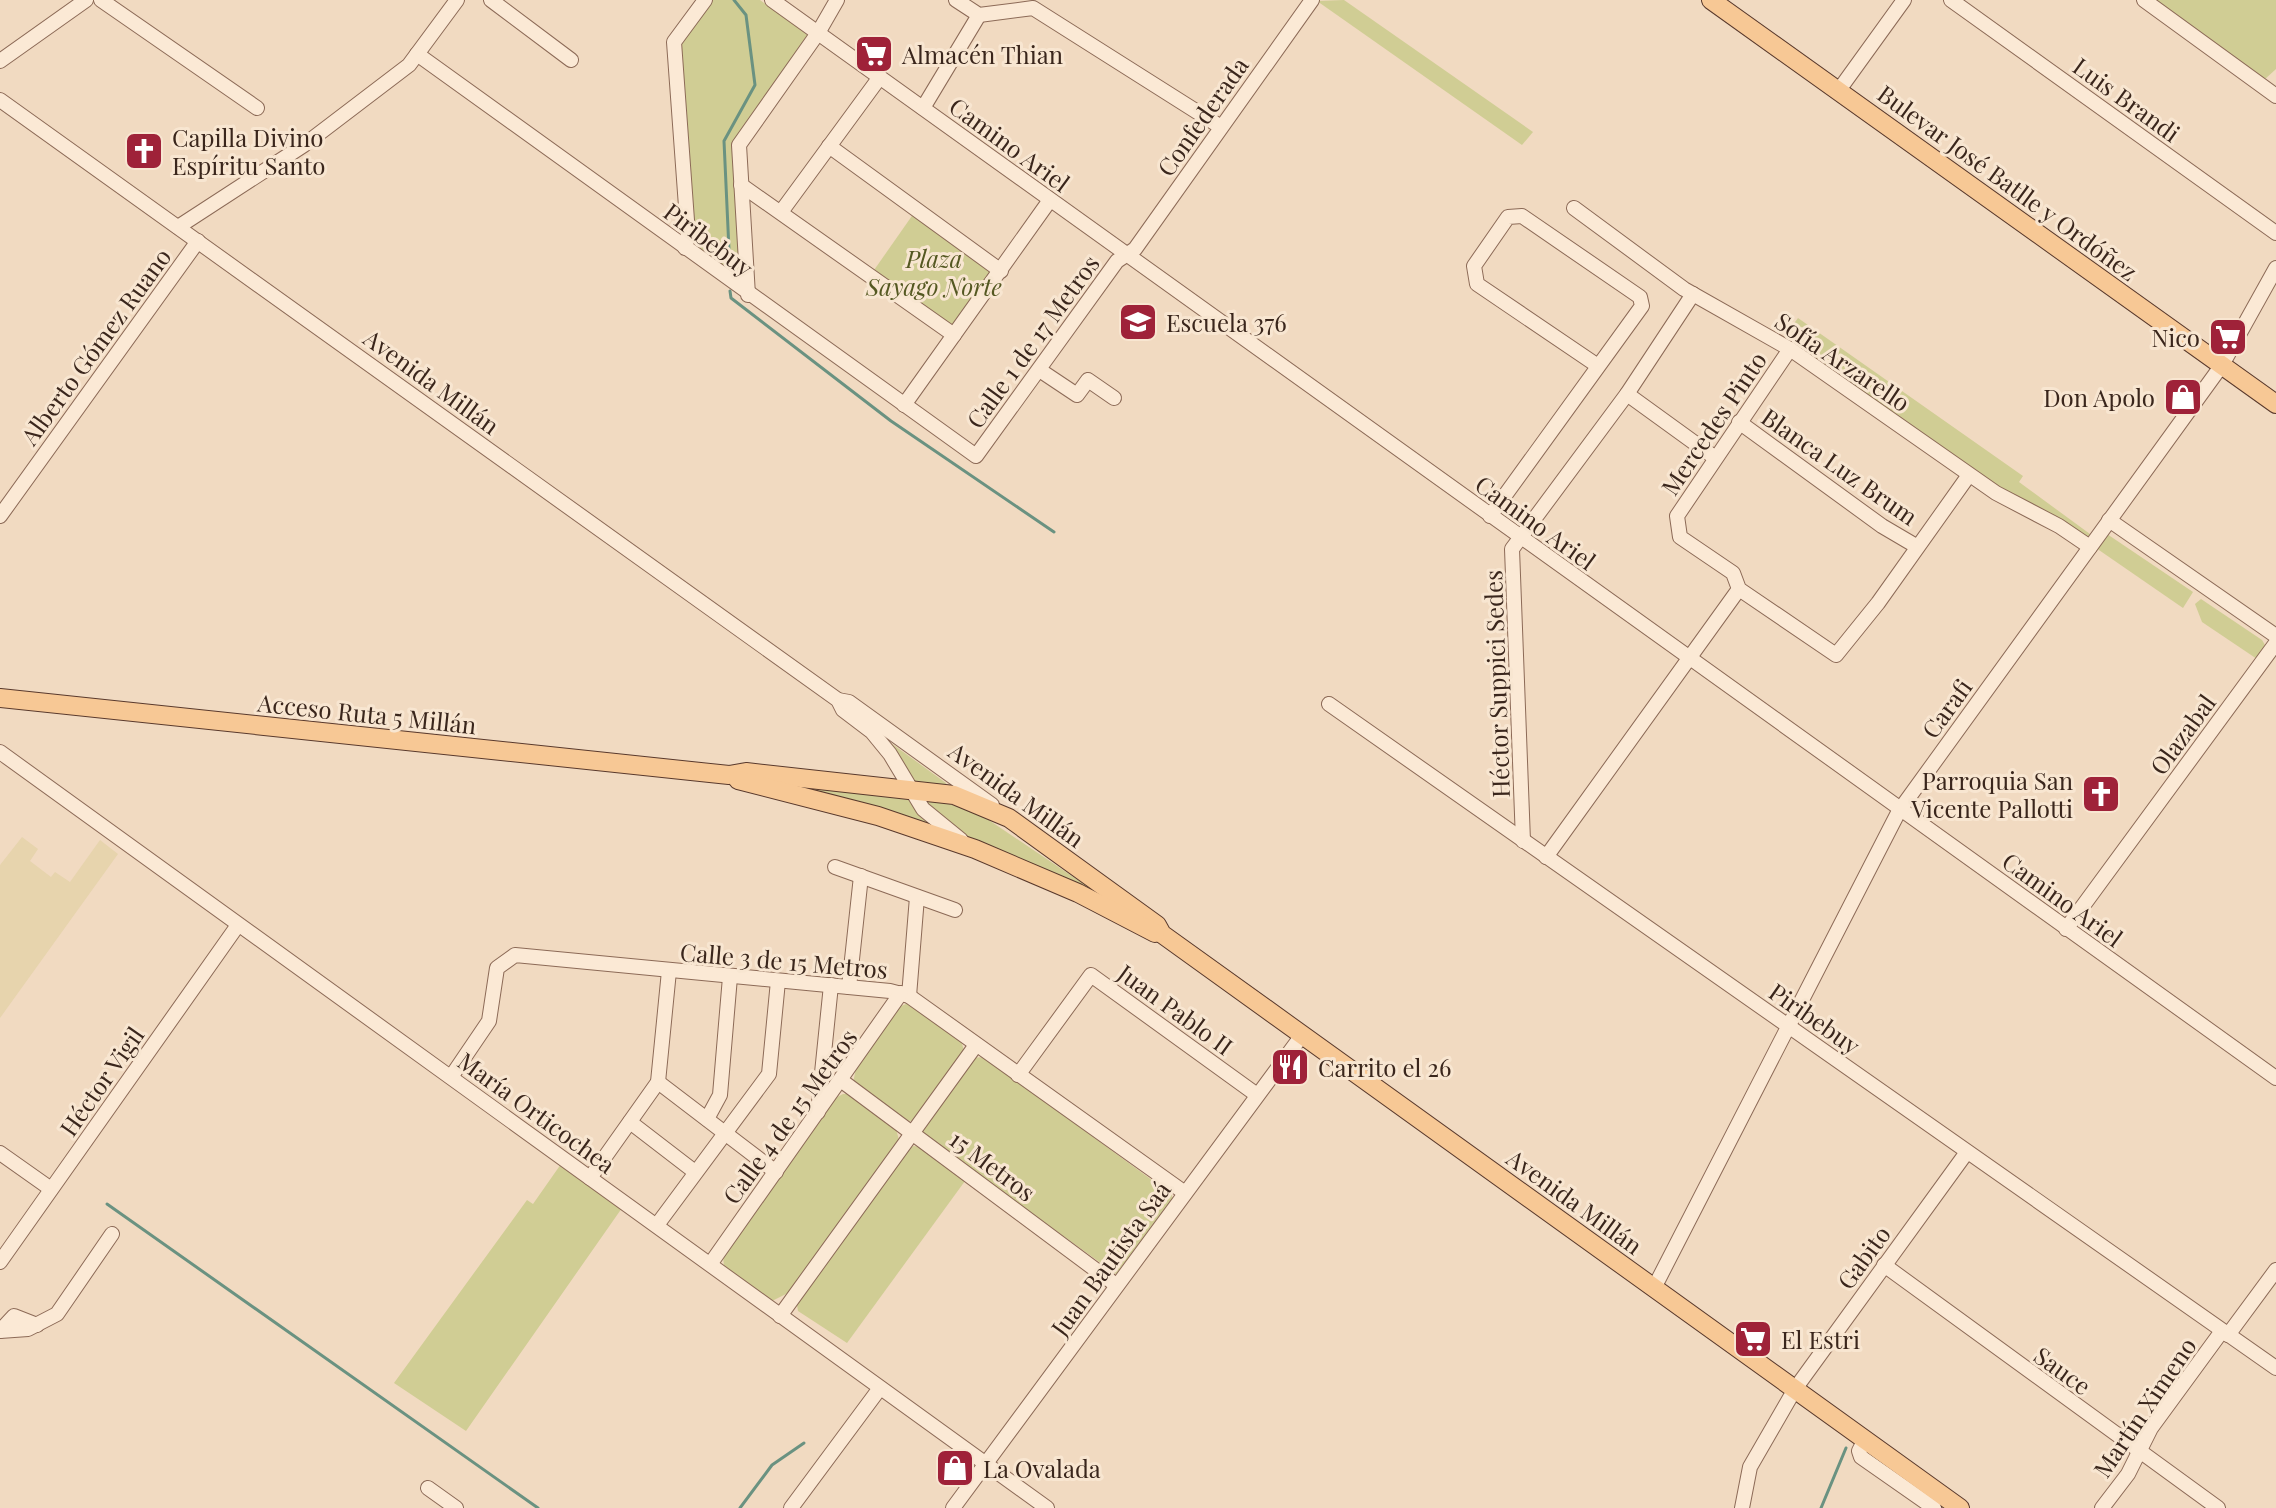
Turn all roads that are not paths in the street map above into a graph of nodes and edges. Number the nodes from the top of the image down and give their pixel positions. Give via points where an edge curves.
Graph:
1 (86, 0) edge
2 (101, 0) edge
3 (457, 0) edge
4 (491, 0) edge
5 (705, 0) edge
6 (772, 0) edge
7 (837, 0) edge
8 (956, 0) edge
9 (1711, 0) edge
10 (1904, 0) edge
11 (1951, 0) edge
12 (2144, 0) edge
13 (1304, 3) edge
14 (1034, 4) edge
15 (979, 15) junction
16 (818, 33) junction
17 (417, 54) junction
18 (571, 60) dead end
19 (0, 61) edge
20 (880, 77) junction
21 (2273, 88) edge
22 (1839, 90) junction
23 (0, 100) edge
24 (257, 108) dead end
25 (923, 108) junction
26 (1221, 127) junction
27 (829, 146) junction
28 (741, 185) junction
29 (1050, 200) junction
30 (1574, 208) dead end
31 (781, 212) junction
32 (178, 227) junction
33 (2276, 233) edge
34 (198, 241) junction
35 (685, 248) junction
36 (1126, 255) junction
37 (2276, 268) edge
38 (1001, 271) junction
39 (1693, 294) junction
40 (748, 295) junction
41 (954, 335) junction
42 (1790, 349) junction
43 (2222, 365) junction
44 (1598, 366) junction
45 (1041, 371) junction
46 (1627, 394) junction
47 (1114, 398) dead end
48 (2276, 404) edge
49 (904, 405) junction
50 (1739, 422) junction
51 (976, 456) joint
52 (1714, 457) junction
53 (1969, 475) junction
54 (0, 516) edge
55 (1490, 516) junction
56 (2109, 520) junction
57 (1520, 538) junction
58 (1916, 546) junction
59 (2090, 547) junction
60 (1739, 589) junction
61 (2276, 636) edge
62 (2276, 643) edge
63 (1689, 659) junction
64 (0, 698) edge
65 (838, 700) junction
66 (1329, 704) dead end
67 (0, 752) edge
68 (729, 775) junction
69 (909, 788) junction
70 (1899, 811) junction
71 (1009, 818) junction
72 (1523, 841) junction
73 (975, 849) junction
74 (1546, 857) junction
75 (835, 867) dead end
76 (861, 876) junction
77 (917, 897) junction
78 (955, 910) dead end
79 (238, 925) junction
80 (2066, 929) junction
81 (1162, 934) junction
82 (669, 971) junction
83 (730, 977) junction
84 (778, 981) junction
85 (831, 985) junction
86 (849, 987) junction
87 (905, 995) junction
88 (1788, 1027) junction
89 (1303, 1034) junction
90 (976, 1045) junction
91 (1018, 1075) junction
92 (451, 1077) junction
93 (2276, 1078) edge
94 (842, 1081) junction
95 (658, 1082) junction
96 (1257, 1095) junction
97 (818, 1113) junction
98 (707, 1119) junction
99 (630, 1122) junction
100 (912, 1132) junction
101 (726, 1133) junction
102 (1967, 1152) junction
103 (0, 1153) edge
104 (695, 1172) junction
105 (776, 1172) junction
106 (590, 1178) junction
107 (51, 1189) junction
108 (1185, 1193) junction
109 (657, 1225) junction
110 (112, 1234) dead end
111 (0, 1262) edge
112 (711, 1263) junction
113 (1884, 1265) junction
114 (2276, 1270) edge
115 (1116, 1285) junction
116 (1654, 1288) junction
117 (780, 1316) junction
118 (37, 1325) dead end
119 (2225, 1333) junction
120 (2276, 1368) edge
121 (880, 1388) junction
122 (1795, 1389) junction
123 (1865, 1439) junction
124 (2138, 1452) junction
125 (986, 1464) junction
126 (428, 1488) dead end
127 (456, 1508) edge
128 (791, 1508) edge
129 (953, 1508) edge
130 (1047, 1508) edge
131 (1742, 1508) edge
132 (1934, 1508) edge
133 (1960, 1508) edge
134 (2102, 1508) edge
135 (2218, 1508) edge

1 - 19 street
2 - 24 street
3 - 17 street
4 - 18 street
5 - 35 street via 674,42
6 - 16 street, Camino Ariel
7 - 16 street
8 - 15 street
9 - 22 main road, Bulevar José Batlle y Ordóñez
10 - 22 street
11 - 33 street, Luis Brandi
12 - 21 street
13 - 26 street, Confederada
14 - 15 street
14 - 26 street
15 - 25 street
16 - 20 street, Camino Ariel
16 - 28 street via 741,140
17 - 32 street via 304,145
17 - 35 street, Piribebuy
20 - 25 street, Camino Ariel
20 - 27 street
22 - 43 main road, Bulevar José Batlle y Ordóñez
23 - 32 street, Avenida Millán
25 - 29 street, Camino Ariel
26 - 36 street, Confederada
27 - 31 street
27 - 38 street
28 - 31 street
28 - 40 street
29 - 36 street, Camino Ariel
29 - 38 street
30 - 39 street, Sofía Arzarello
31 - 41 street
32 - 34 street, Avenida Millán
34 - 54 street, Alberto Gómez Ruano
34 - 65 street, Avenida Millán
35 - 40 street, Piribebuy
36 - 45 street, Calle 1 de 17 Metros
36 - 55 street, Camino Ariel
37 - 43 street, Carafi
38 - 41 street
39 - 42 street, Sofía Arzarello
39 - 46 street, Héctor Suppici Sedes
40 - 49 street, Piribebuy
41 - 49 street
42 - 50 street, Mercedes Pinto
42 - 53 street, Sofía Arzarello
43 - 48 main road, Bulevar José Batlle y Ordóñez
43 - 56 street, Carafi
44 - 44 street via 1642,306 1640,297 1522,216 1508,217 1474,266 1477,284
44 - 55 street
45 - 47 street via 1077,395 1088,380
45 - 51 street, Calle 1 de 17 Metros
46 - 52 street
46 - 57 street, Héctor Suppici Sedes
49 - 51 street, Piribebuy
50 - 52 street, Mercedes Pinto
50 - 58 street, Blanca Luz Brum
52 - 60 street, Mercedes Pinto via 1679,509 1677,523 1680,537 1733,573
53 - 58 street
53 - 59 street, Sofía Arzarello
55 - 57 street, Camino Ariel
56 - 59 street, Carafi
56 - 61 street
57 - 63 street, Camino Ariel
57 - 72 street, Héctor Suppici Sedes via 1512,549
58 - 60 street via 1836,655
59 - 70 street, Carafi
60 - 63 street
62 - 80 street, Olazabal
63 - 70 street, Camino Ariel
63 - 74 street
64 - 68 main road, Acceso Ruta 5 Millán
65 - 69 street, Avenida Millán via 890,754
65 - 71 street, Avenida Millán via 849,702
66 - 72 street, Piribebuy
67 - 79 street, María Orticochea
68 - 69 main road, Acceso Ruta 5 Millán via 746,772
68 - 73 main road, Acceso Ruta 5 Millán
69 - 71 main road, Acceso Ruta 5 Millán via 954,795
69 - 73 street, Avenida Millán via 931,816
70 - 80 street, Camino Ariel
70 - 88 street, Carafi
71 - 81 main road, Avenida Millán via 1157,925
72 - 74 street, Piribebuy
73 - 81 main road, Avenida Millán
74 - 88 street, Piribebuy
75 - 76 street
76 - 77 street
76 - 86 street
77 - 78 street
77 - 87 street
79 - 92 street, María Orticochea
79 - 107 street, Héctor Vigil
80 - 93 street, Camino Ariel
81 - 89 main road, Avenida Millán
82 - 83 street, Calle 3 de 15 Metros
82 - 92 street, Calle 3 de 15 Metros via 508,957 497,968 489,1021
82 - 95 street
83 - 84 street, Calle 3 de 15 Metros
83 - 98 street via 720,1095
84 - 85 street, Calle 3 de 15 Metros
84 - 101 street via 769,1074
85 - 86 street, Calle 3 de 15 Metros
85 - 97 street
86 - 87 street, Calle 3 de 15 Metros
87 - 90 street, Calle 3 de 15 Metros
87 - 94 street, Calle 4 de 15 Metros
88 - 102 street, Piribebuy
88 - 116 street, Carafi
89 - 96 street, Juan Bautista Saá
89 - 116 main road, Avenida Millán
90 - 91 street, Calle 3 de 15 Metros
90 - 100 street
91 - 96 street, Juan Pablo II via 1091,975
91 - 108 street, Calle 3 de 15 Metros
92 - 106 street, María Orticochea
94 - 97 street, Calle 4 de 15 Metros
94 - 100 street, 15 Metros
95 - 98 street
95 - 99 street
96 - 108 street, Juan Bautista Saá
97 - 105 street, Calle 4 de 15 Metros
98 - 101 street
99 - 104 street
99 - 106 street
100 - 115 street, 15 Metros
100 - 117 street
101 - 104 street
101 - 105 street
102 - 113 street, Gabito
102 - 119 street, Piribebuy
103 - 107 street
104 - 109 street
105 - 112 street, Calle 4 de 15 Metros
106 - 109 street, María Orticochea
107 - 111 street, Héctor Vigil
108 - 115 street, Juan Bautista Saá
109 - 112 street, María Orticochea
110 - 118 street via 57,1314
112 - 117 street, María Orticochea
113 - 122 street, Gabito
113 - 124 street, Sauce
114 - 119 street, Martín Ximeno
115 - 125 street, Juan Bautista Saá
116 - 122 main road, Avenida Millán
117 - 121 street, María Orticochea
119 - 120 street, Piribebuy
119 - 124 street, Martín Ximeno
121 - 125 street, María Orticochea
121 - 128 street
122 - 123 main road, Avenida Millán
122 - 131 street, Gabito via 1750,1467
123 - 132 street via 1861,1457
123 - 133 main road, Avenida Millán
124 - 134 street, Martín Ximeno
124 - 135 street, Sauce
125 - 129 street, Juan Bautista Saá
125 - 130 street, María Orticochea
126 - 127 street

